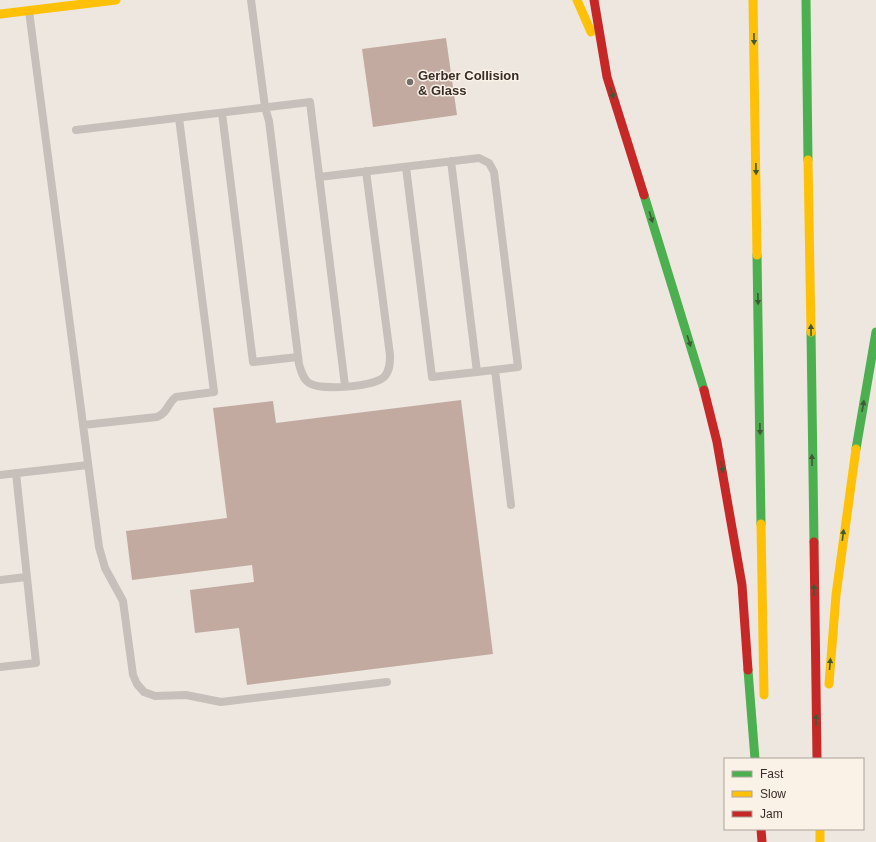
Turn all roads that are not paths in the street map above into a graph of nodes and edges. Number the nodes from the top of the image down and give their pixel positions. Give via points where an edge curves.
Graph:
1 (116, 0) edge
2 (251, 0) edge
3 (577, 0) edge
4 (594, 0) edge
5 (754, 0) edge
6 (806, 0) edge
7 (44, 4) edge
8 (29, 10) junction
9 (0, 14) edge
10 (606, 67) junction
11 (265, 107) junction
12 (222, 112) junction
13 (180, 118) junction
14 (76, 130) dead end
15 (450, 161) junction
16 (406, 167) junction
17 (366, 172) junction
18 (319, 177) junction
19 (876, 332) edge
20 (298, 357) junction
21 (495, 370) junction
22 (477, 372) junction
23 (345, 386) junction
24 (83, 425) junction
25 (88, 465) junction
26 (16, 473) junction
27 (0, 475) edge
28 (512, 505) dead end
29 (27, 577) junction
30 (0, 580) edge
31 (0, 667) edge
32 (387, 682) dead end
33 (828, 691) dead end
34 (764, 703) dead end
35 (826, 729) dead end
36 (755, 758) edge
37 (817, 758) edge
38 (824, 758) edge
39 (761, 830) edge
40 (766, 830) edge
41 (819, 830) edge
42 (762, 842) edge
43 (767, 842) edge
44 (819, 842) edge

1 - 7 main road
2 - 11 lane
3 - 10 main road
4 - 10 main road
5 -> 34 main road
37 -> 6 main road
7 - 8 main road
8 - 9 main road
8 - 24 lane
10 -> 36 main road via 697,365 717,442 742,585
11 - 12 lane
11 - 18 lane via 310,102
11 - 20 lane via 269,121
12 - 13 lane
12 - 20 lane via 253,362
13 - 14 lane
13 - 24 lane via 214,392 176,397 172,399 166,411 157,417
15 - 16 lane
15 - 21 lane via 478,158 489,163 494,172 518,367
15 - 22 lane
16 - 17 lane
16 - 22 lane via 432,377
17 - 18 lane
17 - 23 lane via 390,366 385,377 376,382
18 - 23 lane
33 -> 19 main road via 837,578 846,508
20 - 23 lane via 302,375 309,383 325,388
21 - 22 lane
21 - 28 lane
24 - 25 lane
25 - 26 lane
25 - 32 lane via 101,557 123,601 133,675 144,692 155,696 186,696 234,702
26 - 27 lane
26 - 29 lane
29 - 30 lane
29 - 31 lane via 36,663
35 - 38 main road
39 - 42 main road
40 - 43 main road
41 - 44 main road

